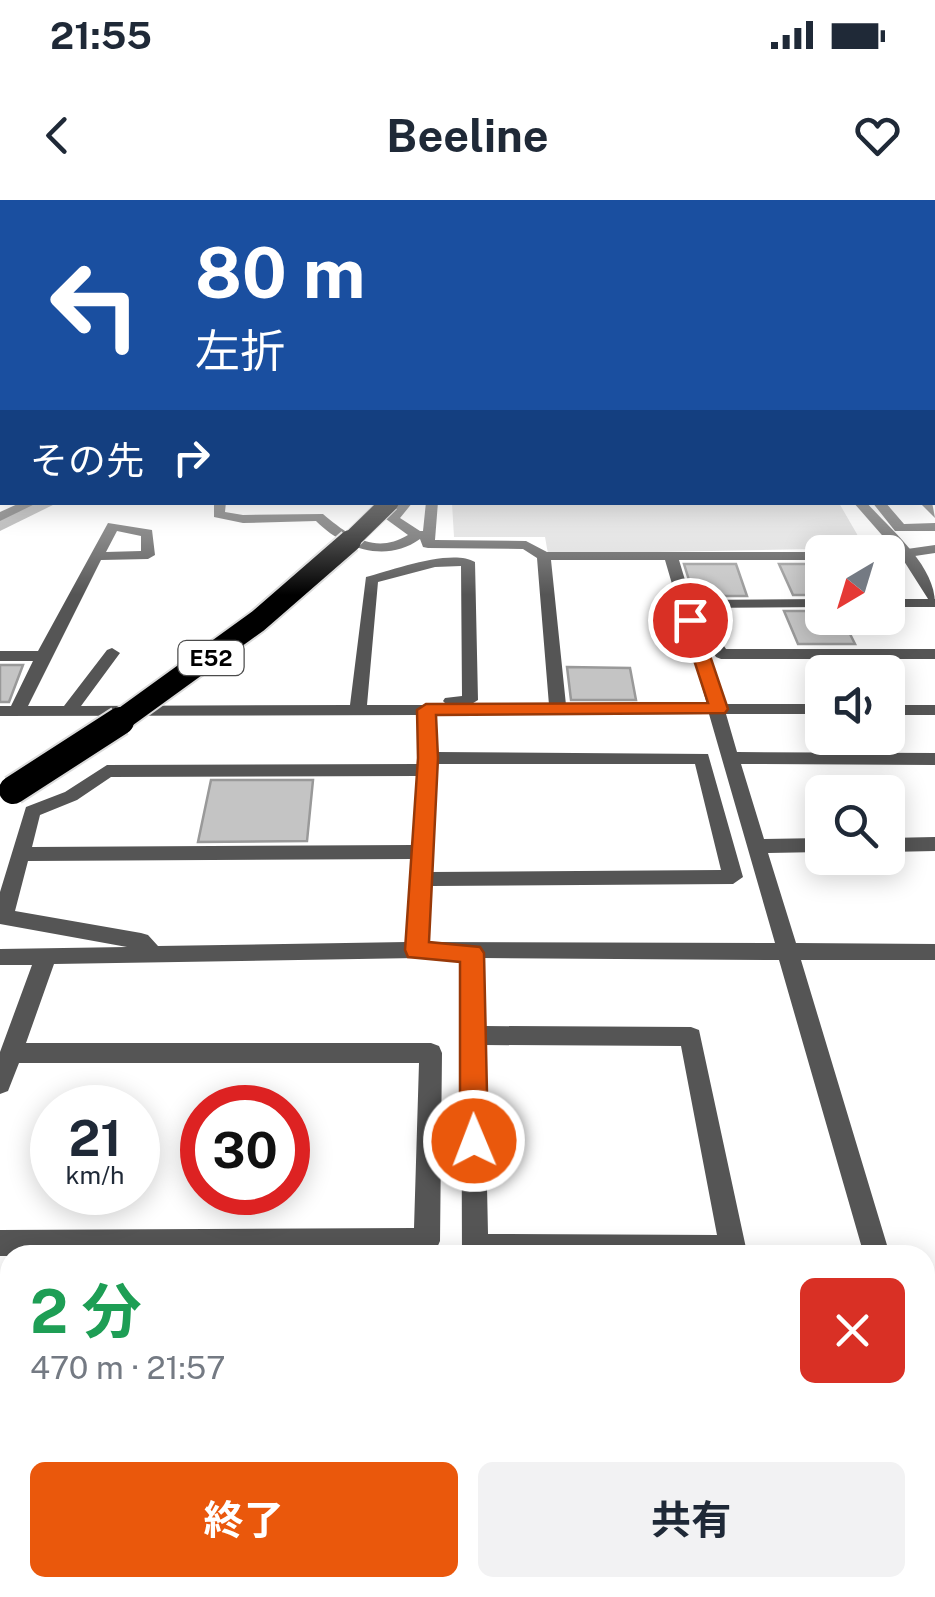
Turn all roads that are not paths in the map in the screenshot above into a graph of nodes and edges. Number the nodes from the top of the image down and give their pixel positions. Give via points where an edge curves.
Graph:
1 (26, 505) edge
2 (220, 505) edge
3 (369, 505) edge
4 (387, 505) edge
5 (404, 505) edge
6 (431, 505) edge
7 (862, 505) edge
8 (881, 505) edge
9 (0, 517) edge
10 (935, 527) edge
11 (423, 535) junction
12 (935, 549) edge
13 (96, 556) dead end
14 (544, 556) junction
15 (671, 556) junction
16 (805, 556) edge
17 (907, 556) junction
18 (933, 595) edge
19 (905, 600) edge
20 (805, 605) edge
21 (687, 612) junction
22 (112, 653) dead end
23 (935, 654) edge
24 (0, 656) edge
25 (44, 656) junction
26 (719, 709) junction
27 (805, 709) edge
28 (70, 710) junction
29 (358, 710) junction
30 (426, 710) junction
31 (558, 710) junction
32 (905, 710) edge
33 (935, 710) edge
34 (8, 711) edge
35 (732, 758) junction
36 (935, 758) edge
37 (428, 764) junction
38 (7, 784) edge
39 (935, 844) edge
40 (805, 845) edge
41 (905, 845) edge
42 (758, 846) junction
43 (423, 852) junction
44 (20, 854) junction
45 (421, 879) junction
46 (417, 950) junction
47 (789, 952) junction
48 (935, 952) edge
49 (472, 953) junction
50 (153, 954) junction
51 (46, 956) junction
52 (0, 957) edge
53 (473, 1035) junction
54 (11, 1053) junction
55 (0, 1084) edge
56 (0, 1244) edge
57 (475, 1245) edge
58 (732, 1245) edge
59 (874, 1245) edge

1 - 9 street
2 - 11 street via 218,514 244,519 318,516 341,538 365,546 395,547
3 - 38 highway, E52 via 218,634
4 - 38 highway, E52, bridge via 322,570 236,640
5 - 11 street via 392,519
6 - 11 street
7 - 17 street
8 - 10 street via 900,528
11 - 14 street via 428,544 526,545
12 - 17 street
13 - 25 street
14 - 15 street
14 - 31 street
15 - 16 street
15 - 21 street
17 - 18 street
18 - 19 street
20 - 21 street
21 - 23 street via 721,654
21 - 26 street
22 - 28 street
24 - 25 street
25 - 34 street
26 - 27 street
26 - 31 street
26 - 35 street
28 - 29 street
28 - 34 street
29 - 30 street
29 - 30 street via 371,580 468,562 470,700 439,701
30 - 31 street
30 - 37 street
32 - 33 street
35 - 36 street
35 - 42 street
37 - 43 street
37 - 44 street via 107,771 71,796 32,811
37 - 45 street via 702,758 733,877
39 - 41 street
40 - 42 street
42 - 47 street
43 - 44 street
43 - 45 street
44 - 50 street via 3,917 141,941
45 - 46 street
46 - 49 street
46 - 50 street
47 - 48 street
47 - 49 street
47 - 59 street
49 - 53 street
50 - 51 street
51 - 52 street
51 - 54 street
53 - 57 street
53 - 58 street via 692,1037
54 - 55 street
54 - 56 street via 431,1053 427,1241

